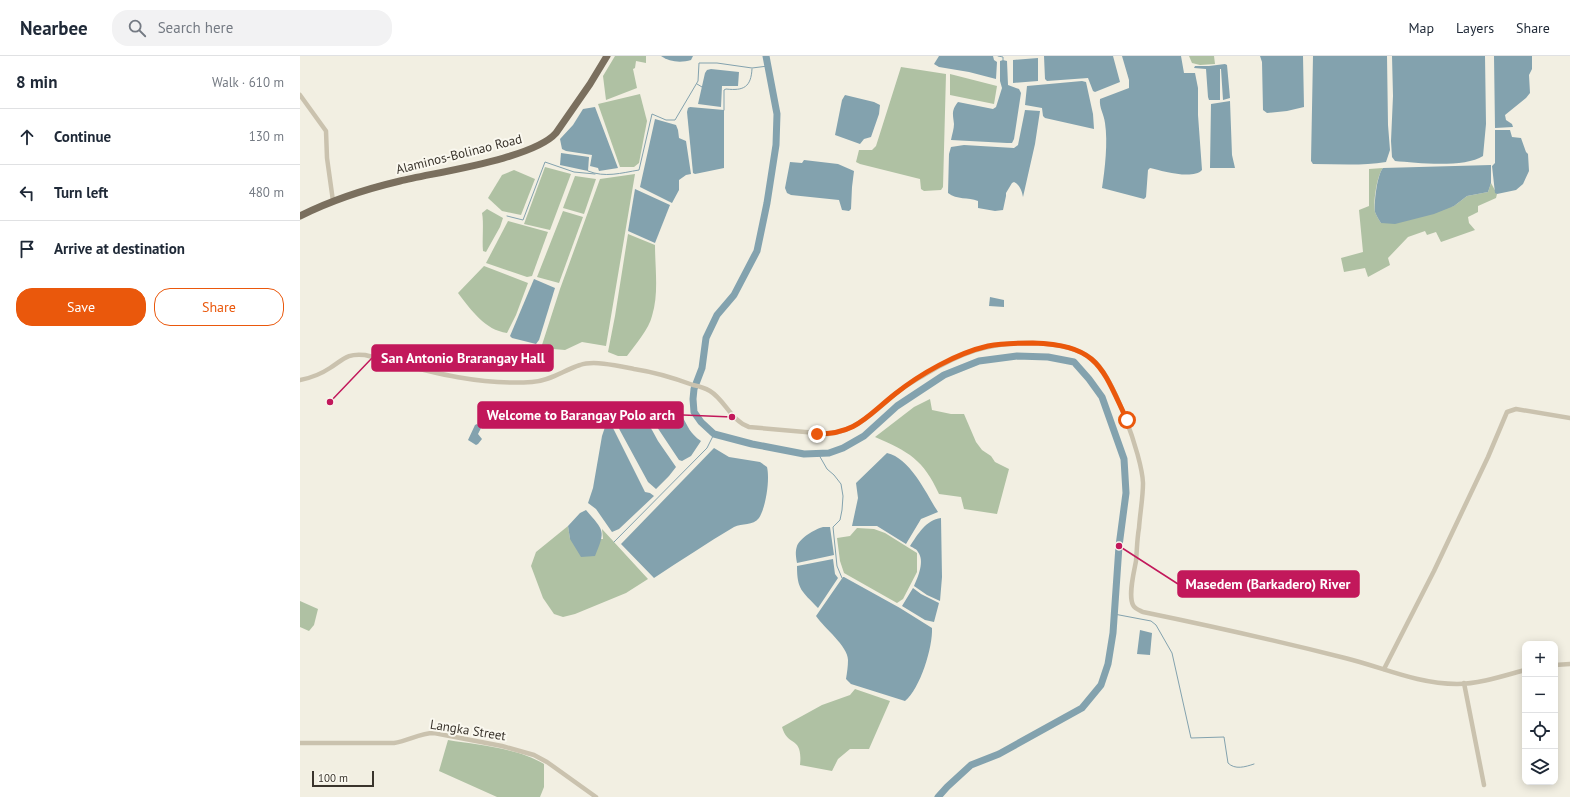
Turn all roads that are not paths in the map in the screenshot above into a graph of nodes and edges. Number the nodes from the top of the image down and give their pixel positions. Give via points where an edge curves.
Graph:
1 (607, 56) edge
2 (300, 95) edge
3 (333, 201) junction
4 (300, 216) edge
5 (300, 380) edge
6 (1570, 418) edge
7 (1570, 664) edge
8 (1558, 665) edge
9 (1384, 669) junction
10 (1522, 671) edge
11 (1464, 683) junction
12 (300, 743) edge
13 (1484, 785) dead end
14 (596, 797) edge

1 - 3 main road, Alaminos-Bolinao Road via 556,132 535,148 399,181
2 - 3 street via 326,131
3 - 4 main road, Alaminos-Bolinao Road
5 - 9 street via 319,374 346,356 357,354 427,372 474,380 545,380 582,364 591,363 636,369 709,390 740,423 749,428 817,434 837,433 850,429 867,419 894,394 911,383 948,361 988,346 1015,343 1050,344 1075,349 1097,362 1108,380 1127,420 1141,469 1142,497 1132,588 1133,605 1136,609 1249,634
6 - 9 street via 1516,409 1507,412 1434,571
7 - 8 street
9 - 11 street via 1427,682
10 - 11 street
11 - 13 street
12 - 14 street, Langka Street via 394,743 434,733 534,755

